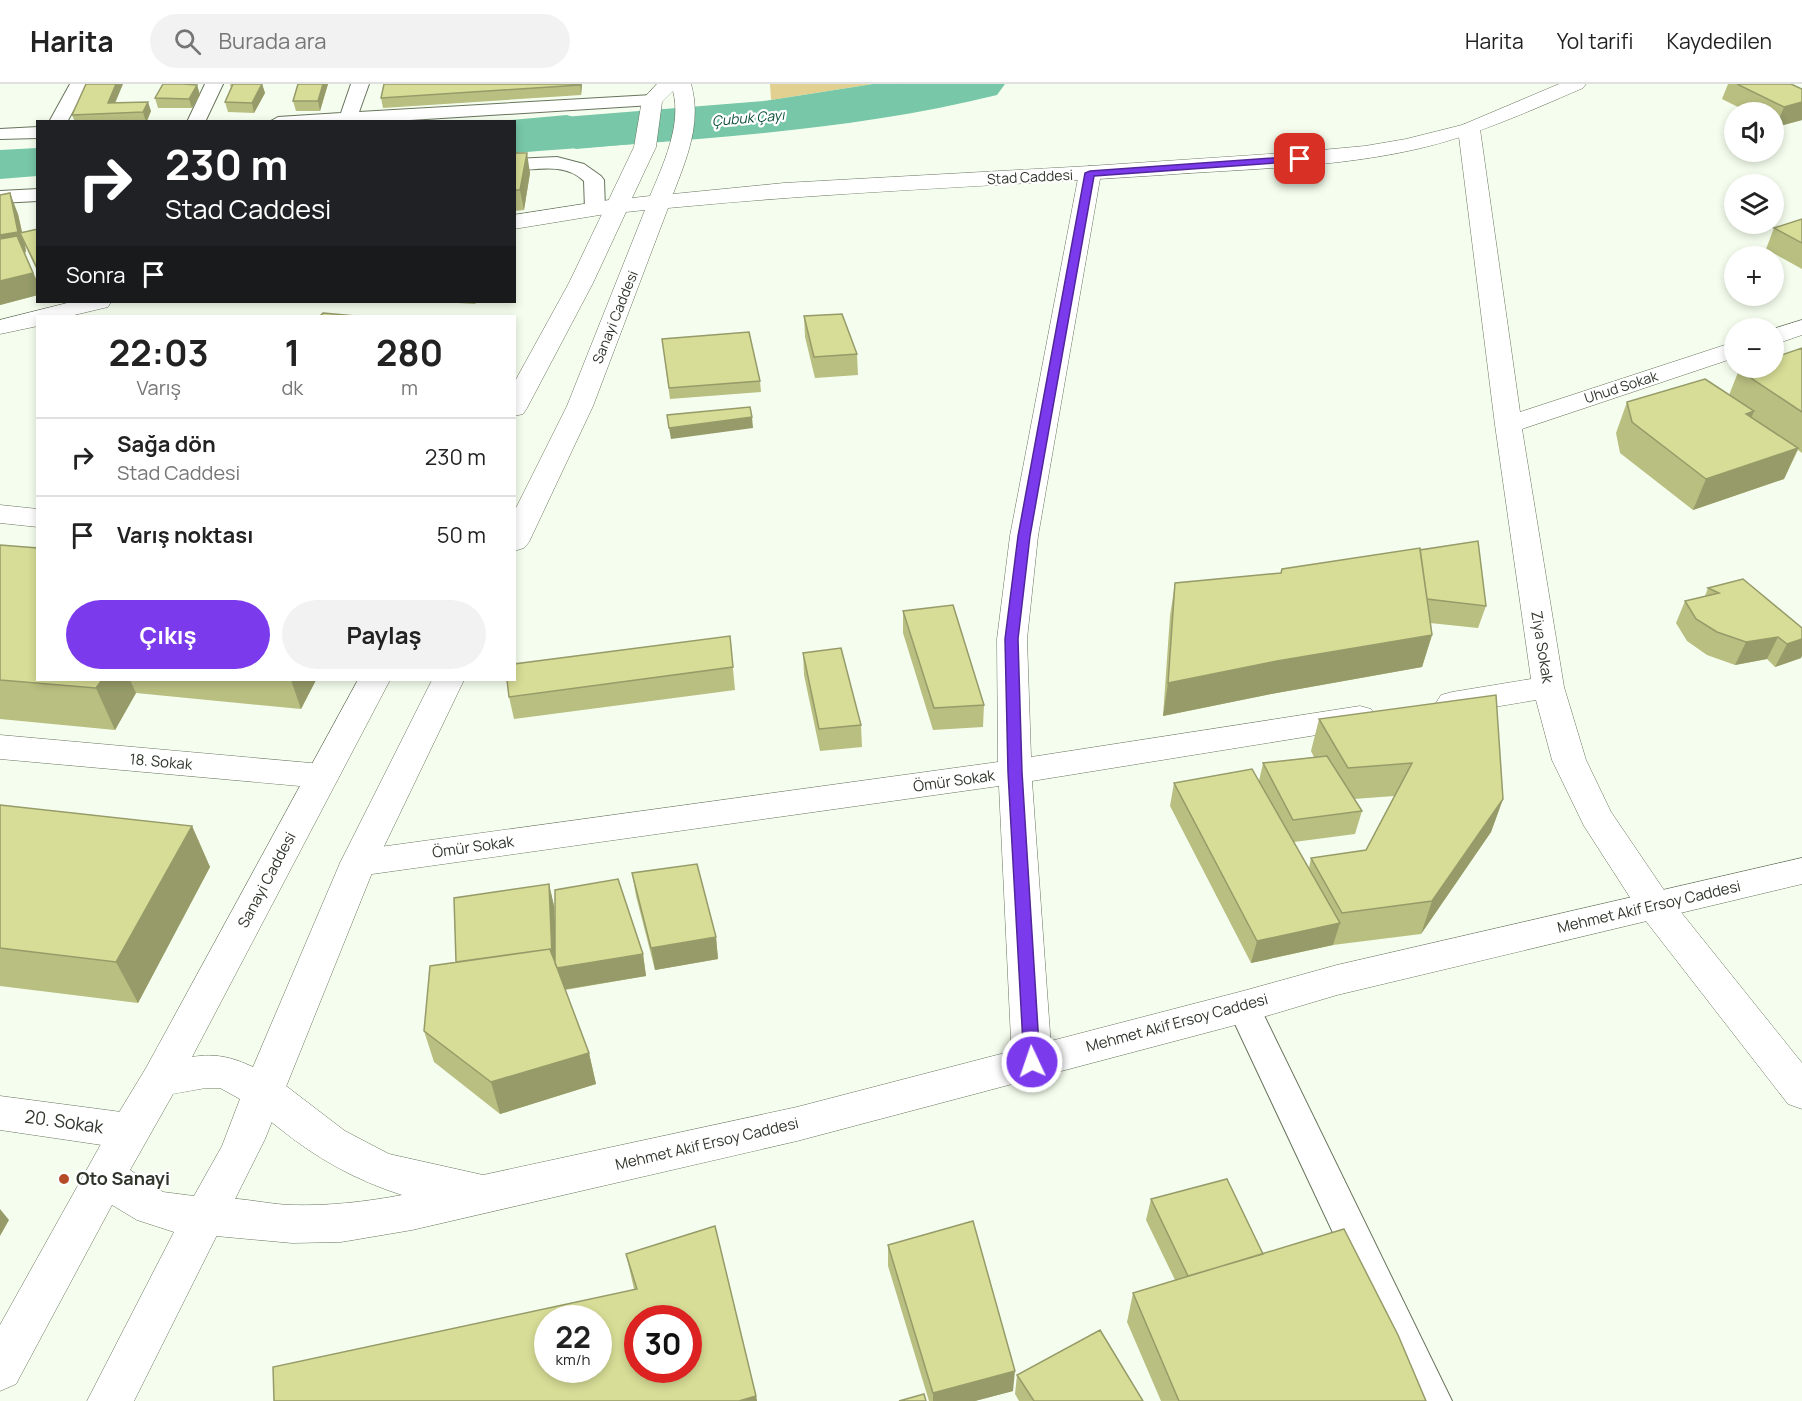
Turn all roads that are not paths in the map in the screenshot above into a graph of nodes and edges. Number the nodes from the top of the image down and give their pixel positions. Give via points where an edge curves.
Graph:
1 (79, 84) edge
2 (214, 84) edge
3 (360, 84) edge
4 (668, 84) edge
5 (1576, 84) edge
6 (683, 91) edge
7 (652, 100) junction
8 (348, 118) junction
9 (59, 120) edge
10 (197, 120) edge
11 (313, 120) edge
12 (1469, 129) junction
13 (36, 132) edge
14 (0, 134) edge
15 (516, 165) edge
16 (1090, 173) junction
17 (36, 195) edge
18 (0, 197) edge
19 (660, 200) junction
20 (605, 207) junction
21 (516, 222) edge
22 (92, 308) edge
23 (52, 315) edge
24 (36, 318) edge
25 (0, 327) edge
26 (1724, 353) edge
27 (517, 397) edge
28 (1508, 424) junction
29 (0, 514) edge
30 (36, 518) edge
31 (516, 538) edge
32 (373, 681) edge
33 (448, 681) edge
34 (1548, 687) junction
35 (1421, 708) edge
36 (1386, 713) edge
37 (0, 747) edge
38 (1015, 772) junction
39 (322, 776) junction
40 (358, 863) junction
41 (1802, 871) edge
42 (1655, 906) junction
43 (1243, 1007) junction
44 (1032, 1062) junction
45 (160, 1080) junction
46 (263, 1092) junction
47 (1802, 1092) edge
48 (0, 1113) edge
49 (129, 1131) junction
50 (107, 1175) junction
51 (483, 1194) junction
52 (205, 1216) junction
53 (0, 1369) edge
54 (110, 1401) edge
55 (1432, 1401) edge

1 - 9 lane
2 - 10 lane
3 - 8 lane
4 - 7 street
5 - 12 street, Stad Caddesi
6 - 19 street, Sanayi Caddesi via 682,143
7 - 8 lane
7 - 20 street via 645,147
8 - 11 lane
12 - 16 street, Stad Caddesi via 1365,152
12 - 28 street, Ziya Sokak
13 - 14 lane
15 - 20 lane via 550,163 584,170 594,180
16 - 19 street, Stad Caddesi via 784,189
16 - 38 street via 1022,548 1012,639
17 - 18 lane
19 - 20 street, Stad Caddesi
19 - 31 street, Sanayi Caddesi via 580,405
20 - 21 street, Stad Caddesi
20 - 27 street via 581,283
22 - 23 street
24 - 25 street
26 - 28 street, Uhud Sokak
28 - 34 street, Ziya Sokak
29 - 30 street
32 - 39 street, Sanayi Caddesi
33 - 40 street
34 - 35 street
34 - 42 street, Ziya Sokak via 1569,760 1596,817
36 - 38 street, Ömür Sokak
37 - 39 street, 18. Sokak
38 - 40 street, Ömür Sokak
38 - 44 street
39 - 45 street, Sanayi Caddesi
40 - 46 street
41 - 42 street, Mehmet Akif Ersoy Caddesi
42 - 43 street, Mehmet Akif Ersoy Caddesi via 1337,980
42 - 47 street, Ziya Sokak
43 - 44 street, Mehmet Akif Ersoy Caddesi
43 - 55 lane
44 - 51 street, Mehmet Akif Ersoy Caddesi via 797,1124
45 - 46 street via 183,1073 225,1072
45 - 49 street, Sanayi Caddesi
46 - 51 street via 310,1131 374,1167
46 - 52 street via 241,1149
48 - 49 street, 20. Sokak
49 - 50 street, Sanayi Caddesi
50 - 52 street via 129,1196 154,1209
50 - 53 street, Sanayi Caddesi
51 - 52 street, Mehmet Akif Ersoy Caddesi via 382,1218 337,1223 292,1224
52 - 54 street

